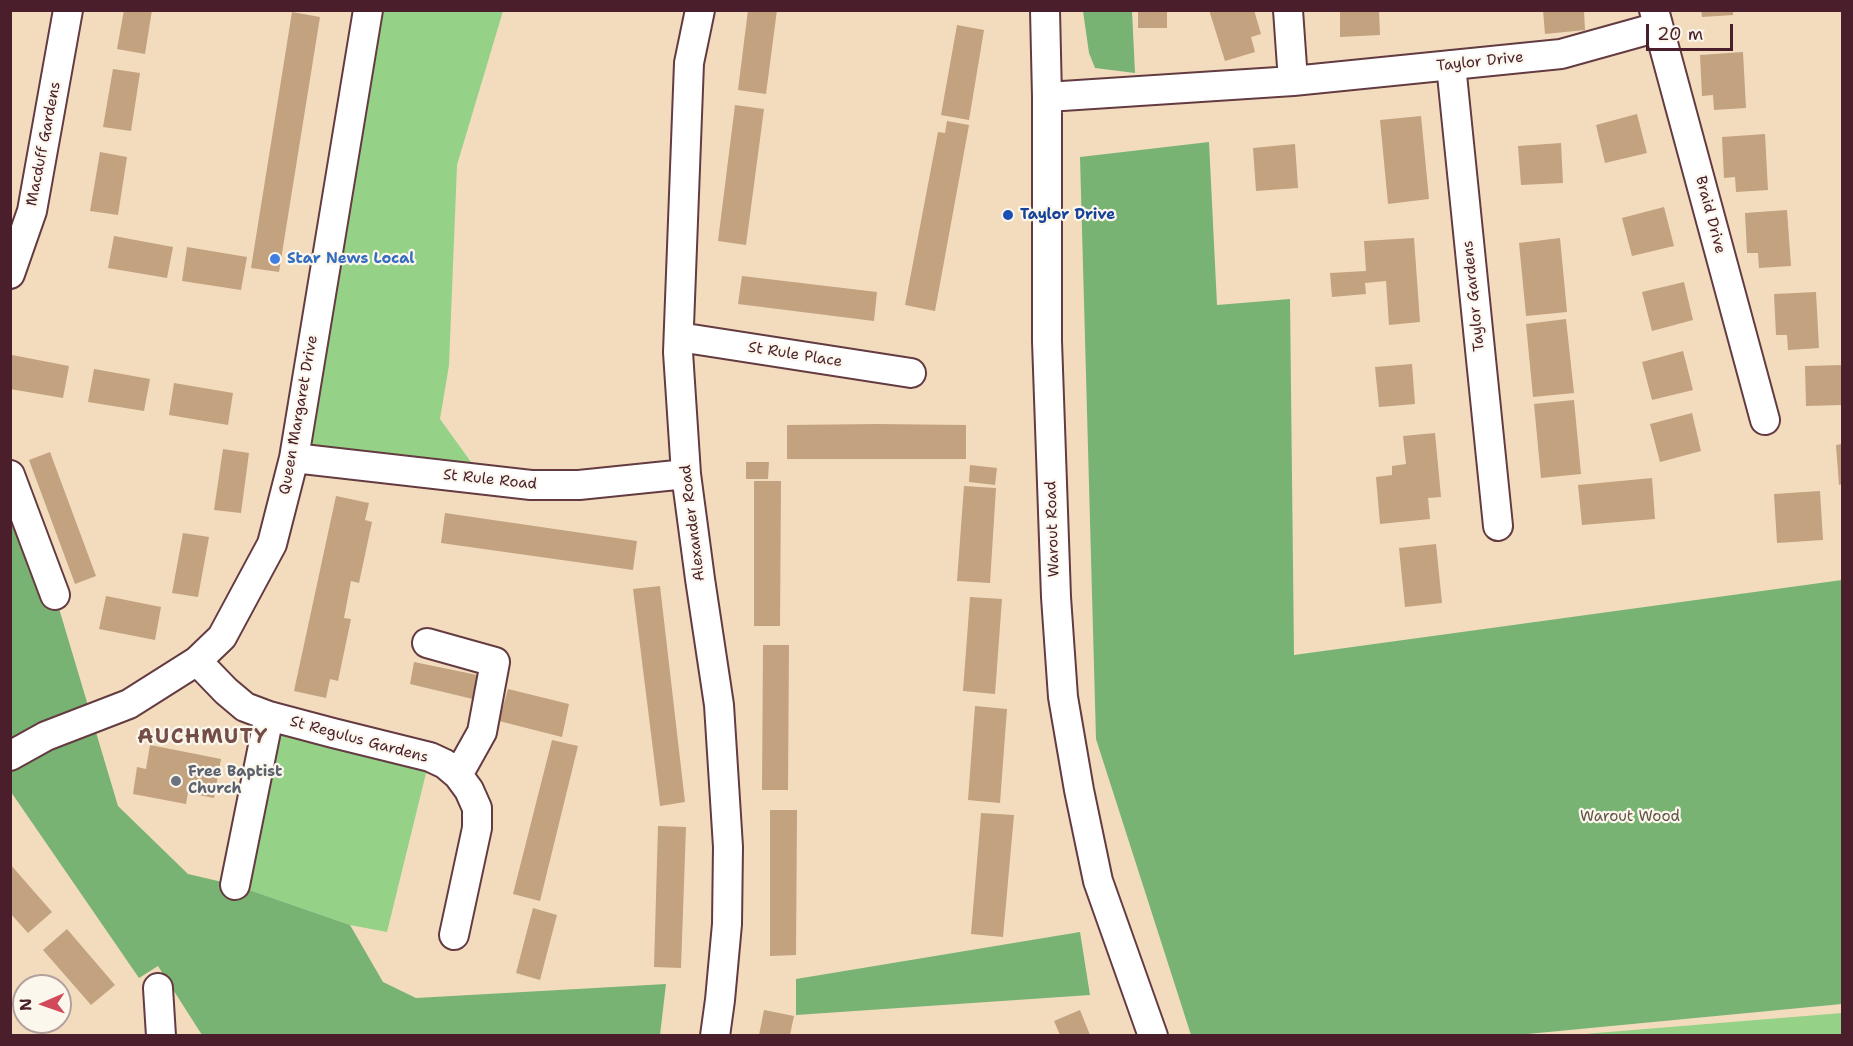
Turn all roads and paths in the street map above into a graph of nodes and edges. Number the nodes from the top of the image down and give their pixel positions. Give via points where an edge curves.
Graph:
1 (68, 10) edge
2 (368, 10) edge
3 (700, 10) edge
4 (1045, 10) edge
5 (1288, 10) edge
6 (1656, 19) edge
7 (1451, 65) junction
8 (1293, 81) junction
9 (1047, 98) junction
10 (10, 274) edge
11 (678, 337) junction
12 (911, 373) dead end
13 (1765, 420) dead end
14 (294, 458) junction
15 (686, 474) junction
16 (10, 475) edge
17 (1498, 526) dead end
18 (55, 595) dead end
19 (427, 643) dead end
20 (197, 661) junction
21 (268, 716) junction
22 (10, 756) edge
23 (458, 776) junction
24 (235, 885) dead end
25 (454, 935) dead end
26 (158, 988) dead end
27 (161, 1035) edge
28 (715, 1035) edge
29 (1153, 1035) edge

1 - 10 street, Macduff Gardens via 32,211
2 - 14 street, Queen Margaret Drive
3 - 11 street, Alexander Road via 689,63
4 - 9 street, Warout Road
5 - 8 street
6 - 7 street, Taylor Drive via 1561,54
6 - 13 street, Braid Drive
7 - 8 street, Taylor Drive
7 - 17 street, Taylor Gardens
8 - 9 street, Taylor Drive
9 - 29 street, Warout Road via 1047,341 1056,597 1064,697 1098,881
11 - 12 street, St Rule Place
11 - 15 street, Alexander Road
14 - 15 street, St Rule Road via 531,486
14 - 20 street, Queen Margaret Drive via 272,544 222,637
15 - 28 street, Alexander Road via 719,705 728,847 727,924
16 - 18 street
19 - 23 street via 495,662 482,732
20 - 21 street, St Regulus Gardens via 245,707
20 - 22 street, Queen Margaret Drive via 129,704 46,736
21 - 23 street, St Regulus Gardens via 430,757
21 - 24 street, St Regulus Gardens
23 - 25 street, St Regulus Gardens via 477,808 477,828
26 - 27 street

